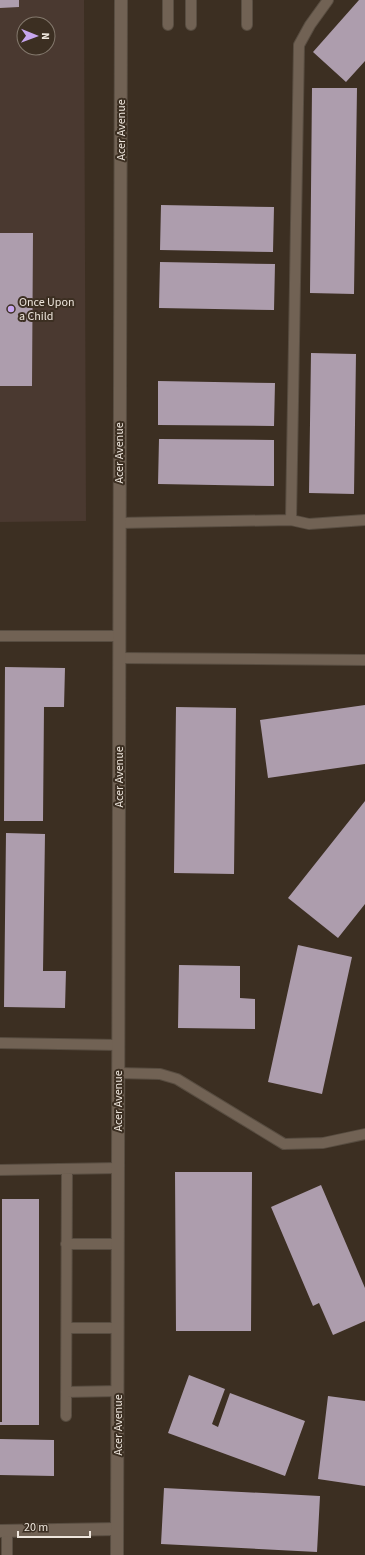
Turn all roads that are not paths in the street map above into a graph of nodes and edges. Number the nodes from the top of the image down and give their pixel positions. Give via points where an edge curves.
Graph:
1 (121, 0) edge
2 (168, 0) edge
3 (191, 0) edge
4 (328, 0) edge
5 (247, 1) edge
6 (168, 25) dead end
7 (191, 25) dead end
8 (247, 25) dead end
9 (291, 520) junction
10 (365, 520) edge
11 (119, 523) junction
12 (0, 636) edge
13 (119, 636) junction
14 (119, 658) junction
15 (365, 660) edge
16 (0, 1043) edge
17 (118, 1045) junction
18 (118, 1073) junction
19 (365, 1134) edge
20 (118, 1168) junction
21 (66, 1169) junction
22 (0, 1170) edge
23 (66, 1244) junction
24 (118, 1244) junction
25 (66, 1328) junction
26 (118, 1328) junction
27 (118, 1391) junction
28 (66, 1392) junction
29 (66, 1416) dead end
30 (117, 1530) junction
31 (4, 1531) edge
32 (7, 1555) edge
33 (118, 1555) edge

1 - 11 street, Acer Avenue
2 - 6 lane
3 - 7 lane
4 - 9 lane via 299,45
5 - 8 lane
9 - 10 lane via 309,524
9 - 11 lane
11 - 13 street, Acer Avenue
12 - 13 lane
13 - 14 street, Acer Avenue
14 - 15 lane
14 - 17 street, Acer Avenue
16 - 17 lane
17 - 18 street, Acer Avenue
18 - 19 lane via 160,1074 177,1079 284,1144 323,1143
18 - 20 street, Acer Avenue
20 - 21 lane
20 - 24 street, Acer Avenue
21 - 22 lane
21 - 23 lane
23 - 24 lane
23 - 25 lane
24 - 26 street, Acer Avenue
25 - 26 lane
25 - 28 lane
26 - 27 street, Acer Avenue
27 - 28 lane
27 - 30 street, Acer Avenue
28 - 29 lane
30 - 31 street
30 - 33 street, Acer Avenue
31 - 32 lane

